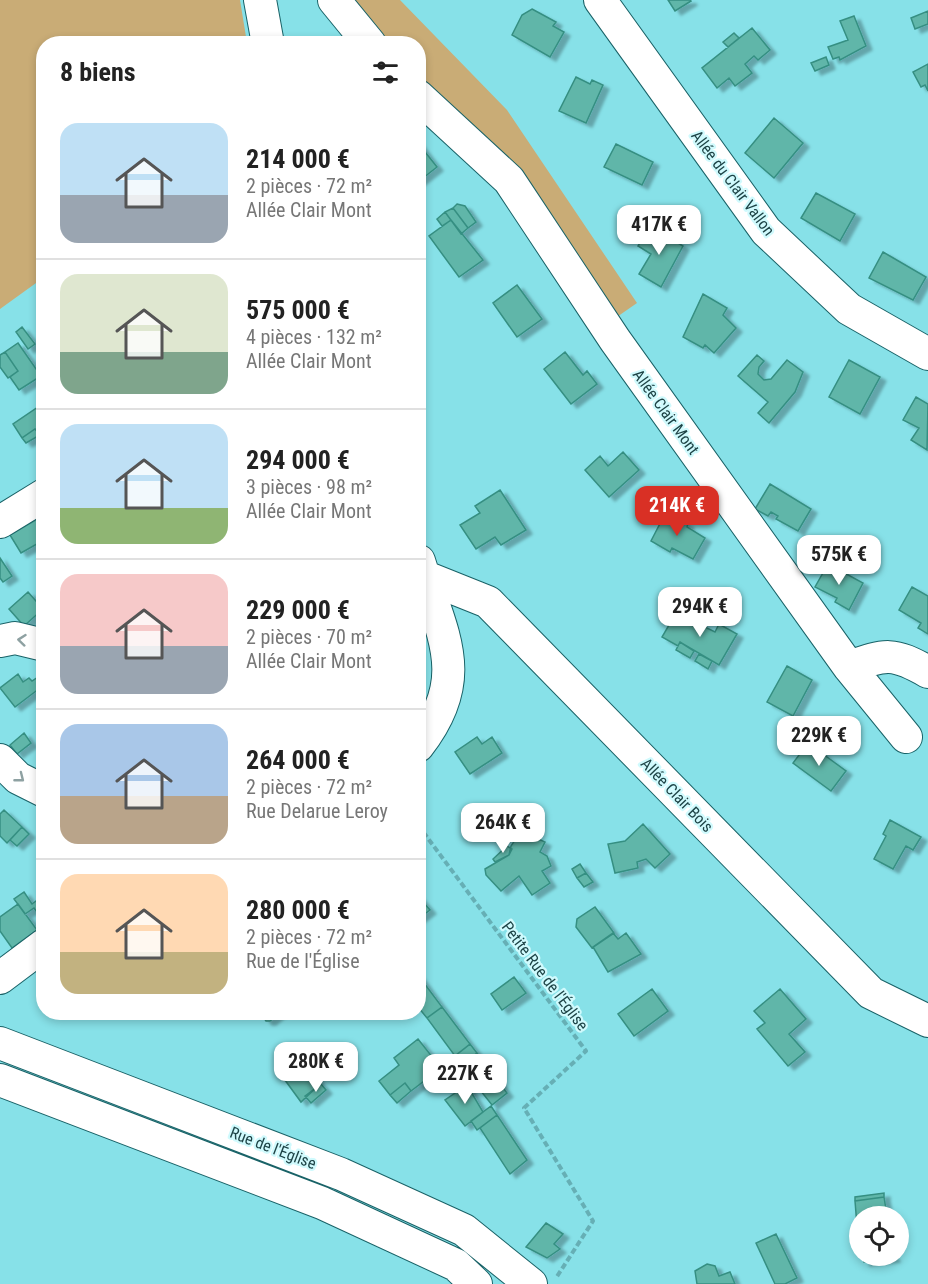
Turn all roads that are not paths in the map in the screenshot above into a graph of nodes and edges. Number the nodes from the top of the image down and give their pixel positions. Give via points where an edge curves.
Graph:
1 (260, 0) edge
2 (334, 0) edge
3 (600, 0) edge
4 (267, 36) edge
5 (363, 36) edge
6 (426, 103) edge
7 (928, 354) edge
8 (36, 500) edge
9 (0, 522) edge
10 (426, 571) edge
11 (426, 583) edge
12 (0, 641) edge
13 (36, 643) edge
14 (849, 667) junction
15 (928, 672) edge
16 (426, 736) edge
17 (906, 737) dead end
18 (0, 760) edge
19 (36, 787) edge
20 (36, 951) edge
21 (0, 978) edge
22 (928, 1021) edge
23 (0, 1043) edge
24 (0, 1080) edge
25 (476, 1284) edge
26 (531, 1284) edge

1 - 4 street
2 - 5 street
3 - 7 street, Allée du Clair Vallon via 766,231 849,309
6 - 14 street, Allée Clair Mont via 509,180 615,340
8 - 9 street
10 - 22 street, Allée Clair Bois via 488,602 871,993
11 - 16 street via 448,651 449,675 446,702
13 -> 12 street via 15,638
14 - 15 street via 884,655
14 - 17 street, Allée Clair Mont
18 -> 19 street via 18,778
20 - 21 street
23 - 26 street, Rue de l'Église via 341,1174 464,1230
24 - 25 street via 322,1203 456,1265

